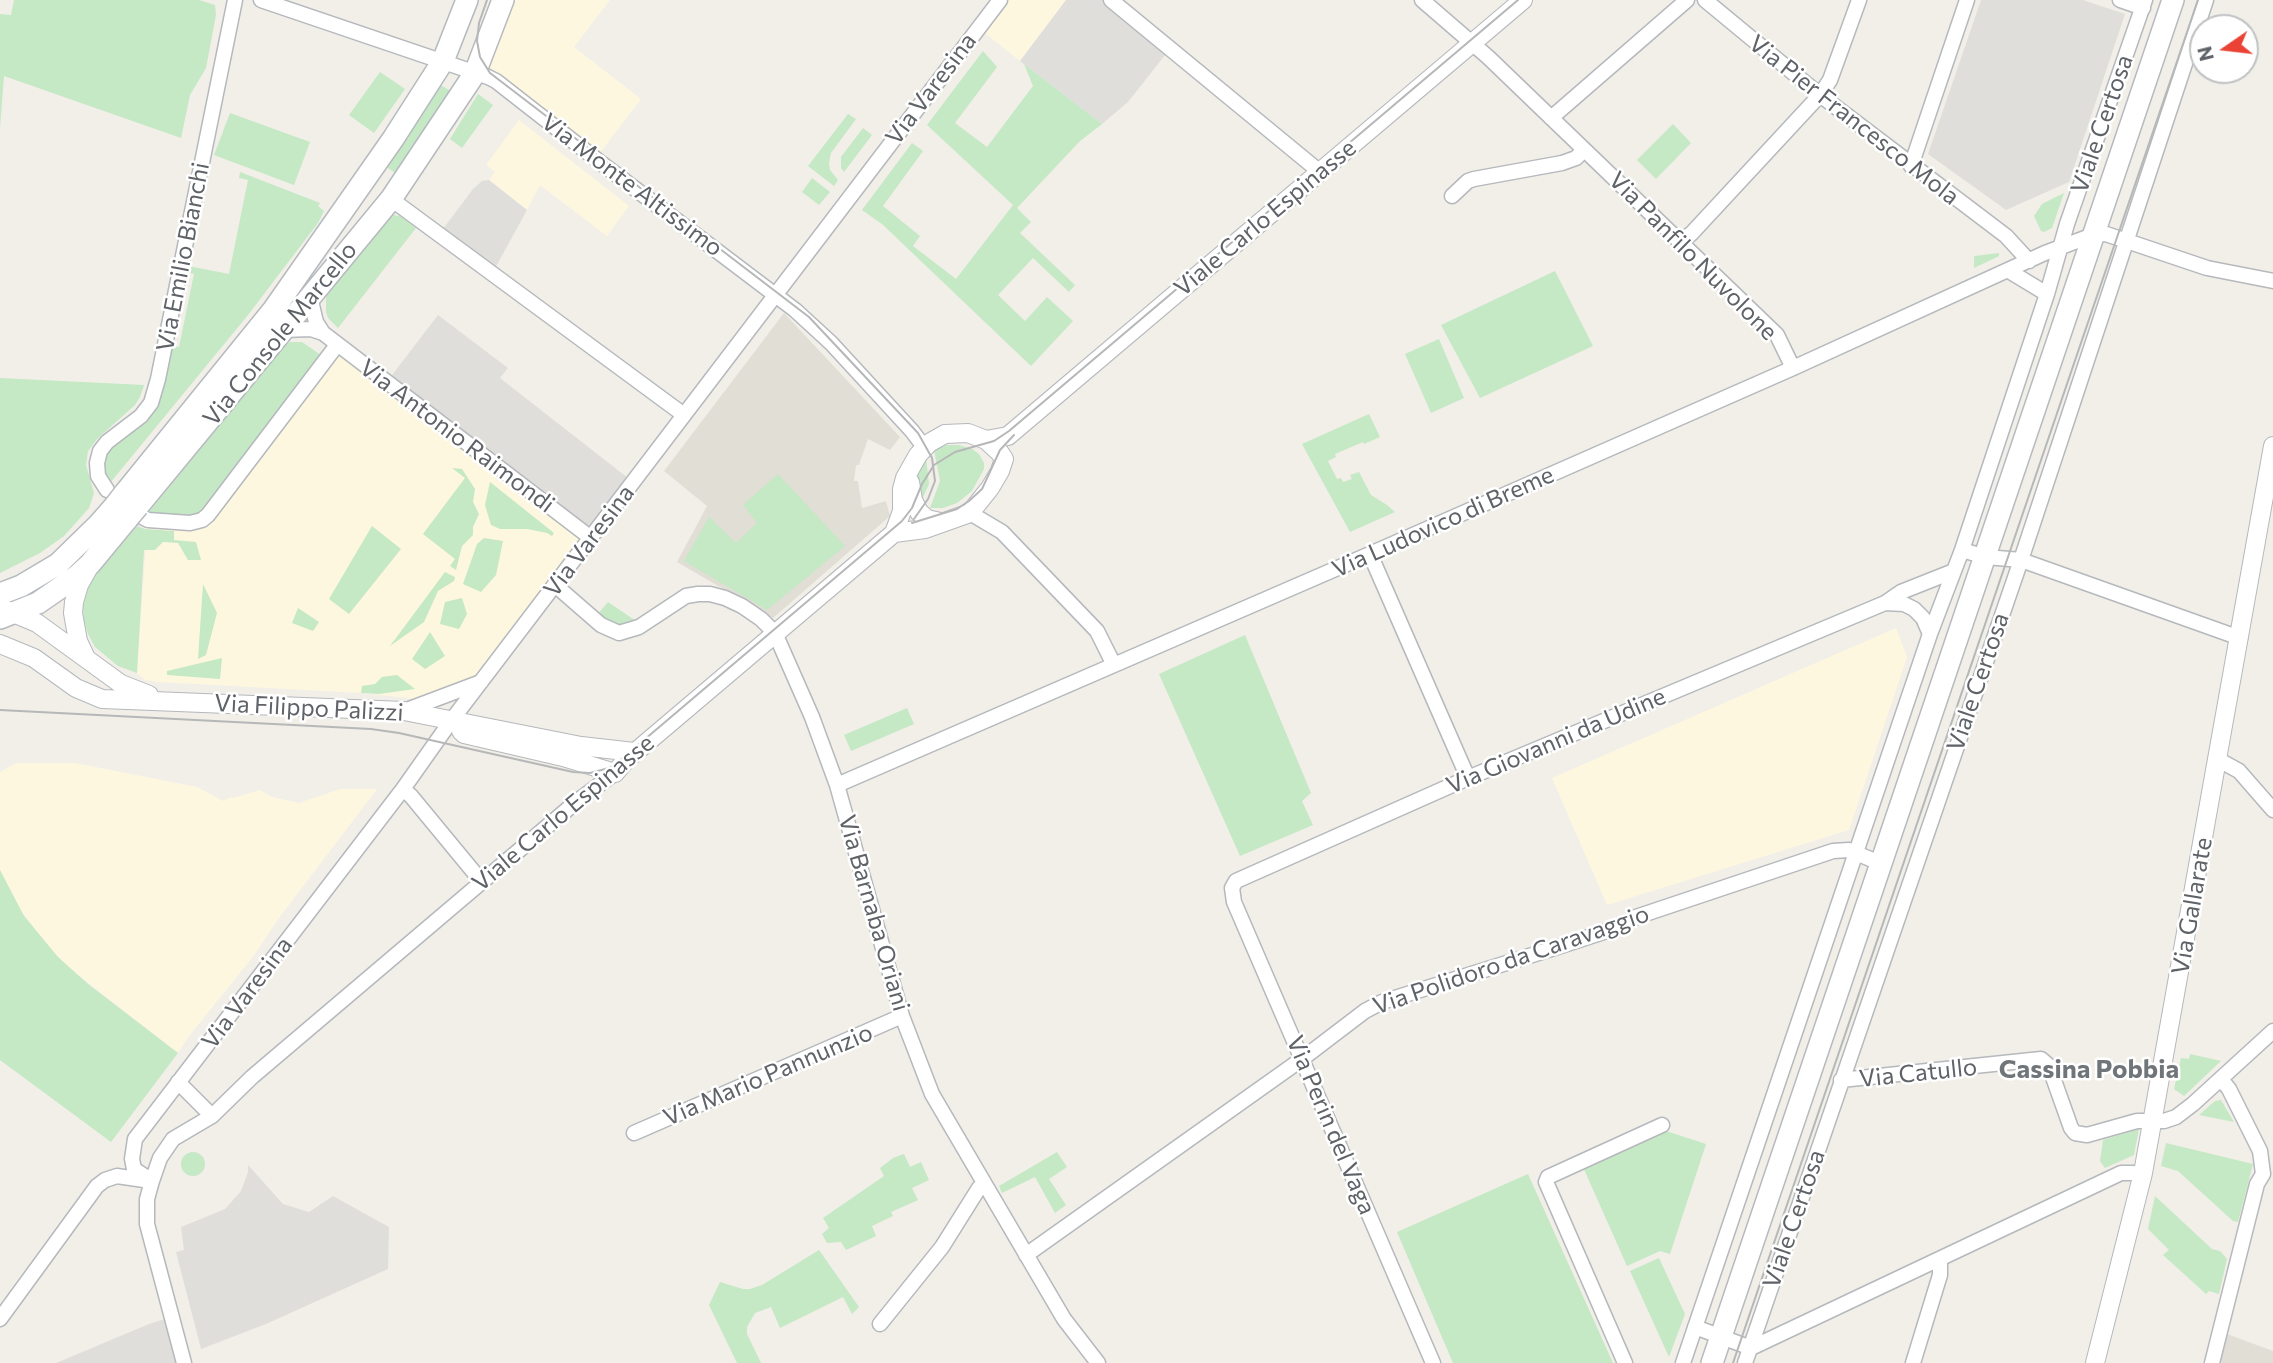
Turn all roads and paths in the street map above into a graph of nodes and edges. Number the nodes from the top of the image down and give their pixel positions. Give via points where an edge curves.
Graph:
1 (235, 0) edge
2 (261, 0) edge
3 (467, 0) edge
4 (503, 0) edge
5 (999, 0) edge
6 (1111, 0) edge
7 (1422, 0) edge
8 (1523, 0) edge
9 (1687, 0) edge
10 (1705, 0) edge
11 (1859, 0) edge
12 (1967, 0) edge
13 (2120, 0) edge
14 (2173, 0) edge
15 (2206, 0) edge
16 (2144, 4) edge
17 (1472, 43) junction
18 (443, 61) junction
19 (482, 75) junction
20 (1820, 95) junction
21 (1551, 118) junction
22 (1584, 150) junction
23 (1911, 166) junction
24 (1320, 172) junction
25 (1452, 196) dead end
26 (391, 199) junction
27 (2093, 235) junction
28 (2125, 240) junction
29 (1680, 241) junction
30 (2060, 247) junction
31 (2029, 261) junction
32 (2009, 271) junction
33 (2273, 281) edge
34 (775, 294) junction
35 (2047, 294) junction
36 (310, 297) junction
37 (283, 330) junction
38 (323, 333) junction
39 (337, 345) junction
40 (1793, 368) junction
41 (684, 415) junction
42 (1008, 436) junction
43 (986, 440) junction
44 (2273, 446) edge
45 (920, 453) junction
46 (1003, 459) junction
47 (2270, 487) edge
48 (126, 505) junction
49 (970, 513) junction
50 (940, 522) junction
51 (894, 533) junction
52 (591, 538) junction
53 (1962, 550) junction
54 (1370, 554) junction
55 (1986, 557) junction
56 (2021, 561) junction
57 (90, 564) junction
58 (1954, 571) junction
59 (555, 585) junction
60 (0, 594) edge
61 (1885, 603) junction
62 (4, 613) edge
63 (776, 634) junction
64 (1930, 634) junction
65 (2240, 638) junction
66 (0, 644) edge
67 (87, 659) junction
68 (1114, 666) junction
69 (483, 681) junction
70 (166, 701) junction
71 (404, 711) junction
72 (451, 721) junction
73 (582, 746) junction
74 (634, 752) junction
75 (2218, 760) junction
76 (615, 772) junction
77 (1468, 778) junction
78 (837, 785) junction
79 (403, 789) junction
80 (2273, 810) edge
81 (1856, 853) junction
82 (1882, 864) junction
83 (482, 882) junction
84 (1232, 888) joint
85 (902, 1016) junction
86 (2273, 1031) edge
87 (1302, 1059) junction
88 (2221, 1079) junction
89 (1841, 1080) junction
90 (178, 1082) junction
91 (212, 1116) junction
92 (2153, 1121) junction
93 (1662, 1125) dead end
94 (634, 1133) dead end
95 (2143, 1173) junction
96 (2268, 1175) edge
97 (152, 1181) junction
98 (985, 1185) junction
99 (1026, 1255) junction
100 (1940, 1259) junction
101 (0, 1318) edge
102 (880, 1324) dead end
103 (1695, 1327) junction
104 (1721, 1337) junction
105 (1751, 1348) junction
106 (184, 1363) edge
107 (1098, 1363) edge
108 (1433, 1363) edge
109 (1625, 1363) edge
110 (1683, 1363) edge
111 (1712, 1363) edge
112 (1745, 1363) edge
113 (1913, 1363) edge
114 (2095, 1363) edge
115 (2212, 1363) edge

1 - 48 street, Via Emilio Bianchi via 151,403 107,442 97,463 98,476
2 - 18 street, Via Monte Altissimo
3 - 18 main road, Via Console Marcello
4 - 19 main road, Via Console Marcello
5 - 34 street, Via Varesina
6 - 24 street
7 - 17 street, Via Panfilo Nuvolone
8 - 17 street, Viale Carlo Espinasse
9 - 21 street
10 - 20 street, Via Pier Francesco Mola
11 - 20 street via 1830,80
12 - 23 street
13 - 16 street
14 - 27 main road, Viale Certosa
15 - 28 street, Viale Certosa
16 - 30 street, Viale Certosa
17 - 21 street, Via Panfilo Nuvolone
17 - 24 street, Viale Carlo Espinasse
18 - 19 street, Via Monte Altissimo
18 - 48 main road, Via Console Marcello via 274,309
19 - 26 main road, Via Console Marcello
19 - 34 street, Via Monte Altissimo
20 - 23 street, Via Pier Francesco Mola
20 - 29 street
21 - 22 street, Via Panfilo Nuvolone
22 - 25 street via 1562,163 1468,181
22 - 29 street, Via Panfilo Nuvolone
23 - 31 street, Via Pier Francesco Mola via 2006,236
24 - 42 street, Viale Carlo Espinasse
26 - 36 main road, Via Console Marcello
26 - 41 street
27 - 28 street
27 - 30 street
27 - 55 main road, Viale Certosa
28 - 33 street via 2207,268
28 - 56 street, Viale Certosa
29 - 40 street, Via Panfilo Nuvolone via 1777,335
30 - 31 street, Via Ludovico di Breme
30 - 35 street, Viale Certosa
31 - 32 street, Via Ludovico di Breme
32 - 35 street
32 - 40 street, Via Ludovico di Breme
34 - 41 street, Via Varesina
34 - 45 street, Via Monte Altissimo via 831,343 912,431
35 - 53 street, Viale Certosa
36 - 37 main road, Via Console Marcello
36 - 38 street, Via Antonio Raimondi
37 - 38 street
37 - 48 main road, Via Console Marcello
38 - 39 street, Via Antonio Raimondi
39 - 48 street via 202,520 148,520
39 - 52 street, Via Antonio Raimondi
40 - 54 street, Via Ludovico di Breme
41 - 52 street, Via Varesina
42 - 43 street, Viale Carlo Espinasse
42 - 46 street
43 - 45 street via 955,432 939,437
43 - 46 street
44 - 47 street, Via Gallarate
45 - 50 street via 910,478 913,500 927,519
45 - 51 street via 903,484 902,511
46 - 49 street via 990,488
47 - 65 street, Via Gallarate
48 - 57 main road, Via Console Marcello
48 - 60 main road, Via Console Marcello via 58,564
49 - 50 street
49 - 68 street via 1002,532 1097,631
50 - 51 street
51 - 63 street, Viale Carlo Espinasse
52 - 59 street, Via Varesina
53 - 55 street
53 - 58 street, Viale Certosa
54 - 68 street, Via Ludovico di Breme
54 - 77 street
55 - 56 street
55 - 82 main road, Viale Certosa
56 - 65 street
56 - 89 street, Viale Certosa
57 - 62 main road, Via Console Marcello via 38,603
57 - 67 street via 79,585 73,613
58 - 61 street, Via Giovanni da Udine
58 - 64 street, Viale Certosa
59 - 63 street via 601,625 619,632 639,627 686,597 710,594 742,606
59 - 69 street, Via Varesina
61 - 64 street via 1914,609
61 - 77 street, Via Giovanni da Udine
62 - 67 street, Via Filippo Palizzi via 46,629
63 - 74 street, Viale Carlo Espinasse
63 - 78 street, Via Barnaba Oriani
64 - 81 street, Viale Certosa
65 - 75 street, Via Gallarate
66 - 70 street, Via Filippo Palizzi via 34,658 88,695
67 - 70 street, Via Filippo Palizzi via 121,684
68 - 78 street, Via Ludovico di Breme
69 - 71 street
69 - 72 street, Via Varesina
70 - 71 street, Via Filippo Palizzi
71 - 72 street, Via Filippo Palizzi
72 - 73 street, Via Filippo Palizzi
72 - 76 street, Via Filippo Palizzi via 464,734
72 - 79 street, Via Varesina
73 - 74 street, Via Filippo Palizzi
73 - 76 street, Via Filippo Palizzi
74 - 76 street, Viale Carlo Espinasse
75 - 80 street via 2239,771
75 - 92 street, Via Gallarate
76 - 83 street, Viale Carlo Espinasse
77 - 84 street, Via Giovanni da Udine via 1242,876
78 - 85 street, Via Barnaba Oriani
79 - 83 street
79 - 90 street, Via Varesina
81 - 82 street
81 - 87 street, Via Polidoro da Caravaggio via 1833,851 1636,917 1622,926 1382,1002
81 - 103 street, Viale Certosa
82 - 104 main road, Viale Certosa
83 - 91 street, Viale Carlo Espinasse
84 - 87 street, Via Perin del Vaga
85 - 94 street, Via Mario Pannunzio
85 - 98 street, Via Barnaba Oriani via 932,1094
86 - 88 street
87 - 99 street, Via Polidoro da Caravaggio
87 - 108 street, Via Perin del Vaga
88 - 92 street via 2176,1117
88 - 96 street
89 - 92 street, Via Catullo via 2041,1059 2049,1066 2075,1133 2087,1135
89 - 105 street, Viale Certosa
90 - 91 street
90 - 97 street, Via Varesina via 132,1146 134,1169
91 - 97 street, Viale Carlo Espinasse via 173,1139
92 - 95 street, Via Gallarate
93 - 109 street via 1548,1177 1546,1182
95 - 100 street via 2121,1174
95 - 114 street, Via Gallarate
96 - 115 street via 2257,1184
97 - 101 street via 117,1176 97,1186
97 - 106 street, Viale Carlo Espinasse via 147,1224
98 - 99 street, Via Barnaba Oriani
98 - 102 street
99 - 107 street, Via Barnaba Oriani via 1064,1319
100 - 105 street
100 - 113 street via 1940,1275
103 - 104 street
103 - 110 street, Viale Certosa
104 - 105 street
104 - 111 main road, Viale Certosa
105 - 112 street, Viale Certosa

